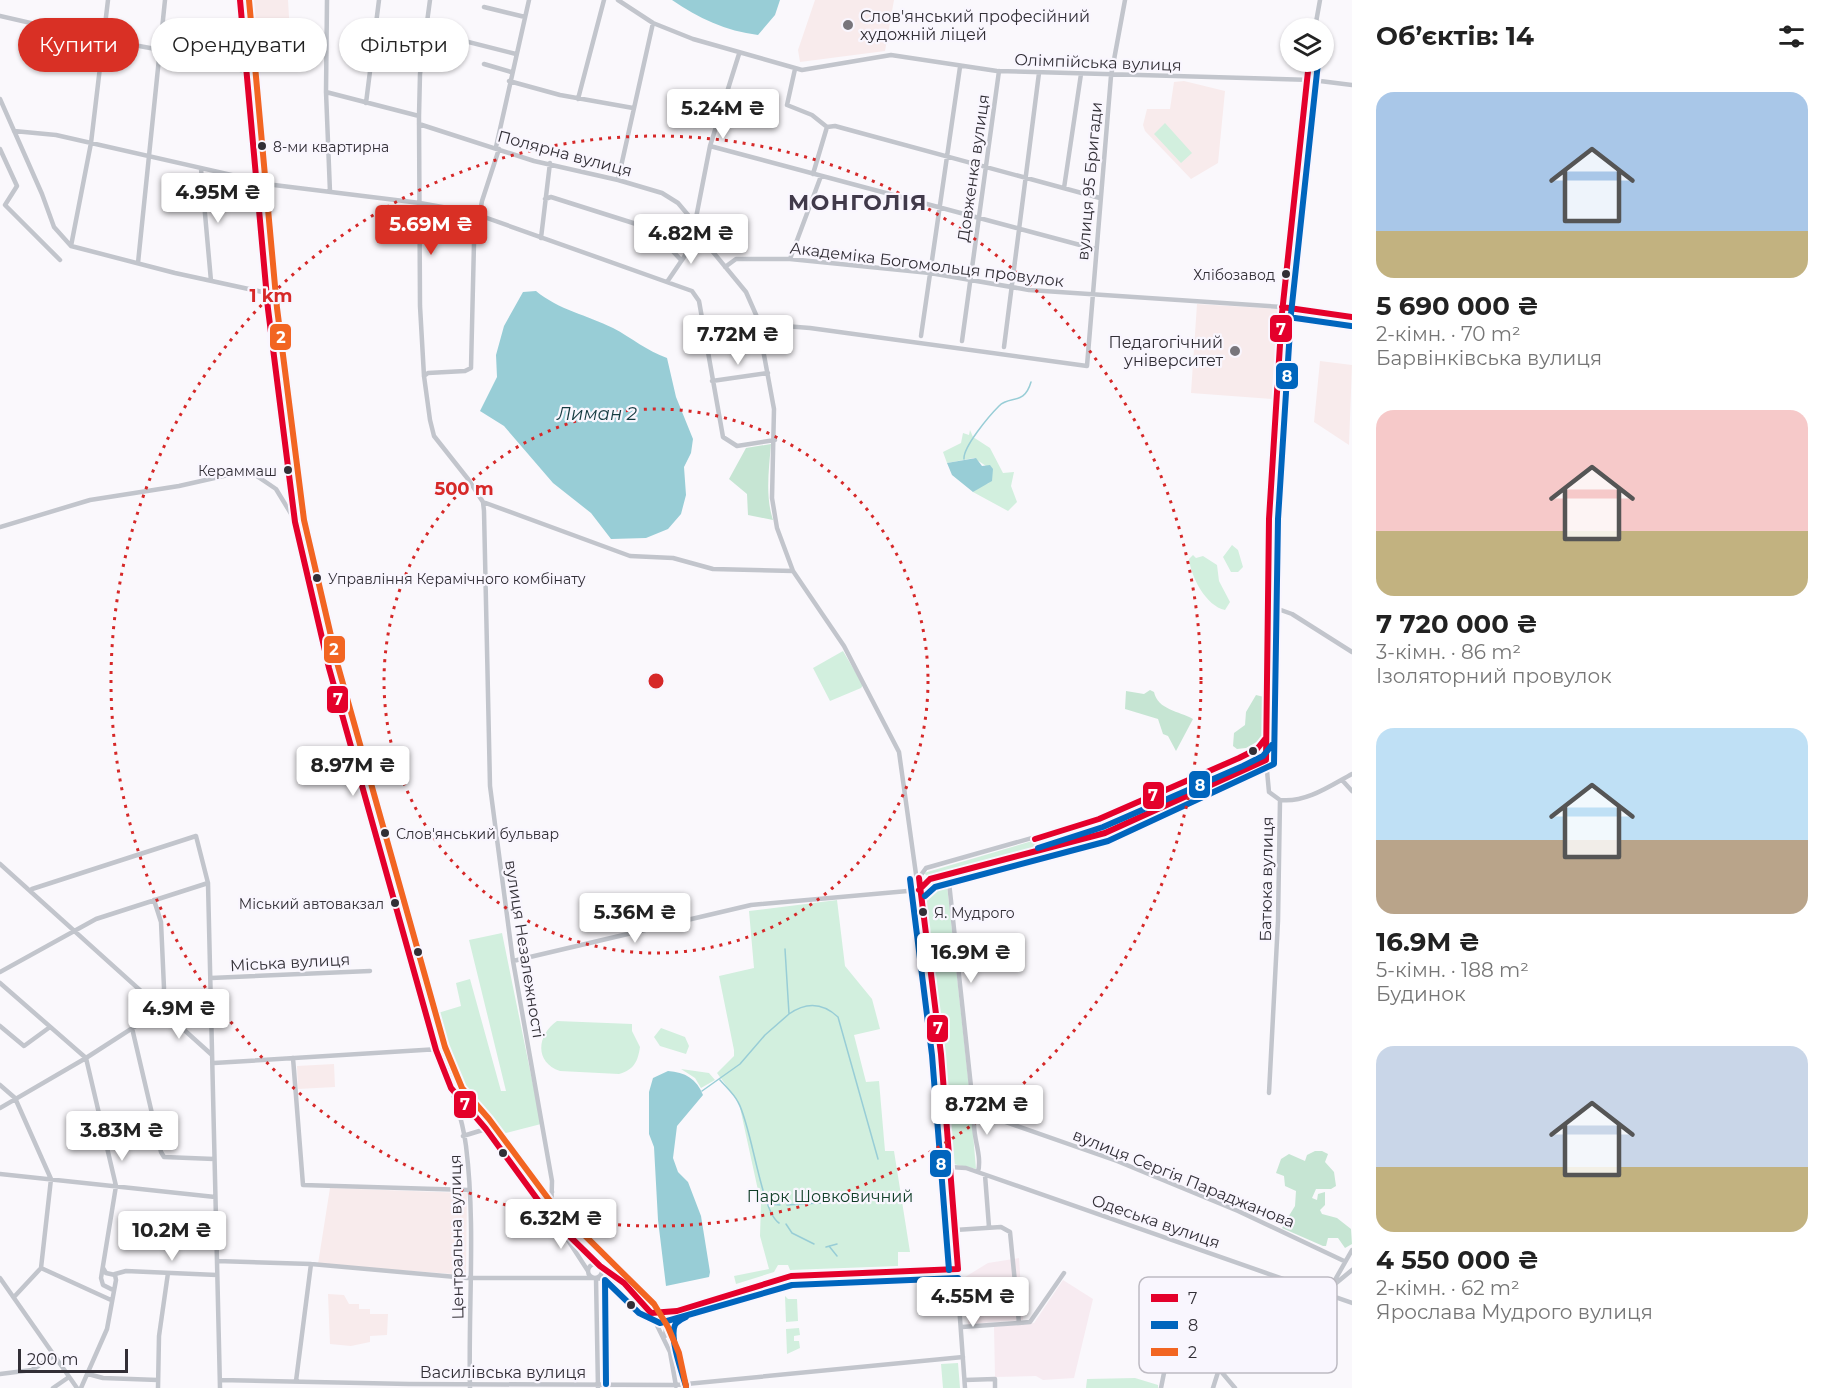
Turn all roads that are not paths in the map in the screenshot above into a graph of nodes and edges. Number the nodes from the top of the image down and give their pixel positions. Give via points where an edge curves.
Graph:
1 (108, 0) edge
2 (165, 0) edge
3 (240, 0) edge
4 (250, 0) edge
5 (327, 0) edge
6 (379, 0) edge
7 (430, 0) edge
8 (529, 0) edge
9 (604, 0) edge
10 (618, 0) edge
11 (1125, 0) edge
12 (1320, 0) edge
13 (484, 7) dead end
14 (0, 16) edge
15 (525, 17) junction
16 (107, 18) edge
17 (163, 18) edge
18 (242, 18) edge
19 (427, 18) edge
20 (1317, 18) edge
21 (18, 20) edge
22 (653, 23) junction
23 (469, 43) edge
24 (516, 54) junction
25 (739, 54) junction
26 (484, 64) dead end
27 (960, 67) junction
28 (795, 69) junction
29 (999, 71) junction
30 (101, 72) edge
31 (157, 72) edge
32 (247, 72) edge
33 (422, 72) edge
34 (511, 72) junction
35 (1307, 72) edge
36 (1040, 73) junction
37 (1081, 74) junction
38 (1111, 76) junction
39 (1306, 80) junction
40 (509, 81) junction
41 (1352, 85) edge
42 (326, 92) junction
43 (0, 99) edge
44 (578, 99) junction
45 (366, 103) junction
46 (633, 108) junction
47 (418, 116) junction
48 (419, 124) junction
49 (826, 127) junction
50 (14, 131) junction
51 (91, 143) junction
52 (710, 146) junction
53 (497, 148) junction
54 (0, 149) edge
55 (947, 156) junction
56 (149, 157) junction
57 (550, 163) junction
58 (986, 167) junction
59 (201, 169) junction
60 (813, 174) junction
61 (821, 176) junction
62 (1026, 178) junction
63 (618, 180) junction
64 (257, 181) junction
65 (266, 184) junction
66 (1064, 188) junction
67 (330, 192) junction
68 (1100, 198) junction
69 (545, 199) junction
70 (420, 203) junction
71 (939, 207) junction
72 (480, 215) junction
73 (979, 218) junction
74 (695, 223) junction
75 (1019, 228) junction
76 (699, 235) junction
77 (541, 238) junction
78 (71, 246) junction
79 (1095, 249) junction
80 (790, 259) junction
81 (681, 260) junction
82 (60, 261) dead end
83 (138, 263) junction
84 (725, 267) junction
85 (930, 273) junction
86 (970, 279) junction
87 (212, 281) junction
88 (667, 282) junction
89 (1012, 287) junction
90 (267, 293) junction
91 (1091, 293) junction
92 (1282, 307) junction
93 (1352, 317) edge
94 (759, 324) junction
95 (921, 336) dead end
96 (962, 340) dead end
97 (1004, 346) dead end
98 (768, 373) junction
99 (424, 376) junction
100 (711, 381) junction
101 (775, 440) junction
102 (483, 502) junction
103 (295, 522) junction
104 (304, 525) junction
105 (0, 528) edge
106 (793, 571) junction
107 (1267, 604) junction
108 (1352, 652) edge
109 (1265, 739) junction
110 (1266, 760) junction
111 (1352, 774) edge
112 (1342, 780) junction
113 (1352, 791) edge
114 (1280, 800) junction
115 (0, 864) edge
116 (948, 873) junction
117 (917, 881) junction
118 (208, 883) junction
119 (32, 890) junction
120 (919, 890) junction
121 (154, 900) junction
122 (75, 930) junction
123 (513, 961) junction
124 (370, 971) dead end
125 (0, 972) edge
126 (211, 978) junction
127 (0, 983) edge
128 (154, 1002) junction
129 (162, 1009) junction
130 (0, 1026) edge
131 (50, 1027) junction
132 (132, 1029) junction
133 (443, 1048) junction
134 (436, 1050) junction
135 (212, 1055) junction
136 (86, 1058) junction
137 (293, 1058) junction
138 (214, 1063) junction
139 (0, 1085) edge
140 (451, 1088) junction
141 (1269, 1093) dead end
142 (15, 1098) junction
143 (0, 1108) edge
144 (977, 1112) junction
145 (486, 1129) junction
146 (463, 1136) junction
147 (214, 1160) junction
148 (950, 1167) junction
149 (978, 1172) junction
150 (0, 1174) edge
151 (985, 1175) junction
152 (51, 1179) junction
153 (116, 1186) junction
154 (469, 1190) junction
155 (552, 1195) junction
156 (534, 1196) junction
157 (215, 1197) junction
158 (545, 1198) junction
159 (542, 1206) junction
160 (551, 1218) junction
161 (989, 1227) junction
162 (955, 1230) junction
163 (1352, 1250) edge
164 (217, 1261) junction
165 (1344, 1261) junction
166 (311, 1264) junction
167 (600, 1266) junction
168 (41, 1268) junction
169 (103, 1268) junction
170 (958, 1269) junction
171 (586, 1270) junction
172 (1352, 1270) edge
173 (168, 1273) junction
174 (1064, 1273) dead end
175 (217, 1275) junction
176 (116, 1277) junction
177 (1278, 1277) edge
178 (0, 1278) edge
179 (470, 1278) junction
180 (576, 1278) junction
181 (596, 1278) junction
182 (1337, 1278) edge
183 (1337, 1282) edge
184 (624, 1283) junction
185 (113, 1290) junction
186 (14, 1297) junction
187 (1337, 1298) edge
188 (111, 1300) junction
189 (1352, 1303) edge
190 (677, 1311) junction
191 (651, 1313) junction
192 (1019, 1323) junction
193 (962, 1327) junction
194 (665, 1340) junction
195 (55, 1355) junction
196 (963, 1357) junction
197 (0, 1368) edge
198 (1165, 1373) edge
199 (1218, 1373) edge
200 (1222, 1373) edge
201 (0, 1374) edge
202 (88, 1374) junction
203 (69, 1377) junction
204 (158, 1380) junction
205 (220, 1380) junction
206 (965, 1380) junction
207 (296, 1381) junction
208 (371, 1386) edge
209 (470, 1386) edge
210 (597, 1386) edge
211 (676, 1387) edge
212 (54, 1388) edge
213 (79, 1388) edge
214 (158, 1388) edge
215 (220, 1388) edge
216 (965, 1388) edge
217 (995, 1388) edge
218 (1161, 1388) edge
219 (1213, 1388) edge
220 (1235, 1388) edge

1 - 16 street
2 - 17 street
3 - 18 street, Центральна вулиця
4 - 65 street, Центральна вулиця
5 - 42 street
6 - 45 street
7 - 19 street
8 - 15 street
9 - 44 street
10 - 22 street
11 - 38 street, вулиця 95 Бригади
12 - 20 street
13 - 15 street
14 - 21 street
15 - 24 street
22 - 25 street
22 - 46 street
23 - 24 street
24 - 34 street
25 - 28 street
25 - 52 street
26 - 34 street
27 - 28 street, Олімпійська вулиця via 891,55
27 - 29 street, Олімпійська вулиця
27 - 55 street
28 - 49 street via 787,105 812,115
29 - 36 street, Олімпійська вулиця
29 - 58 street, Довженка вулиця
30 - 51 street
31 - 56 street
32 - 64 street, Центральна вулиця
33 - 47 street
34 - 40 street
35 - 39 street, Батюка вулиця
36 - 37 street, Олімпійська вулиця
36 - 62 street
37 - 38 street, Олімпійська вулиця
37 - 66 street
38 - 39 street, Олімпійська вулиця
38 - 68 street, вулиця 95 Бригади
39 - 41 street, Олімпійська вулиця
39 - 92 street, Батюка вулиця
40 - 44 street
40 - 53 street
42 - 45 street
42 - 67 street
43 - 50 street
44 - 46 street
45 - 47 street
46 - 63 street
47 - 48 street
48 - 53 street, Полярна вулиця
48 - 70 street
49 - 55 street via 835,126
49 - 60 street
50 - 51 street
50 - 78 street via 54,226
51 - 56 street
51 - 78 street
52 - 60 street
52 - 74 street
53 - 57 street, Полярна вулиця
53 - 72 street
54 - 82 street via 18,186 5,205
55 - 58 street
55 - 71 street
56 - 59 street
56 - 83 street
57 - 63 street, Полярна вулиця
57 - 69 street
58 - 62 street
58 - 73 street, Довженка вулиця
59 - 64 street
59 - 87 street
60 - 61 street
61 - 71 street
61 - 80 street
62 - 66 street
62 - 75 street
63 - 74 street, Полярна вулиця via 669,197
64 - 65 street
64 - 90 street, Центральна вулиця
65 - 67 street
65 - 104 street, Центральна вулиця
66 - 68 street
67 - 70 street
68 - 79 street, вулиця 95 Бригади
69 - 77 street
69 - 81 street via 550,197 652,229
70 - 72 street
70 - 99 street
71 - 73 street
71 - 85 street
72 - 77 street
72 - 99 street via 474,243 470,370
73 - 75 street
73 - 86 street, Довженка вулиця
74 - 76 street
75 - 79 street
75 - 89 street
76 - 81 street
76 - 84 street
77 - 88 street
78 - 83 street
79 - 91 street, вулиця 95 Бригади
80 - 84 street, Академіка Богомольця провулок via 736,260
80 - 85 street, Академіка Богомольця провулок
81 - 88 street
83 - 87 street
84 - 94 street via 746,292
85 - 86 street, Академіка Богомольця провулок
85 - 95 street
86 - 89 street, Академіка Богомольця провулок
86 - 96 street, Довженка вулиця
87 - 90 street
88 - 100 street via 692,291 699,301
89 - 91 street, Академіка Богомольця провулок
89 - 97 street
90 - 103 street, Центральна вулиця
91 - 92 street, Академіка Богомольця провулок
91 - 94 street, вулиця 95 Бригади via 1087,366
92 - 93 street, Академіка Богомольця провулок
92 - 107 street, Батюка вулиця
94 - 98 street
98 - 100 street
98 - 101 street
99 - 102 street via 434,436
100 - 101 street via 720,429 727,441 741,447
101 - 106 street via 772,498 777,528
102 - 106 street via 630,556 673,558 713,569
102 - 123 street, вулиця Незалежності via 490,786
103 - 104 street
103 - 105 street via 276,489 254,474 241,472 90,500
103 - 134 street, Центральна вулиця via 329,668
104 - 133 street, Центральна вулиця via 339,676
106 - 117 street via 844,645 894,738 904,775
107 - 108 street via 1292,614
107 - 109 street, Батюка вулиця
109 - 110 street, Батюка вулиця
109 - 117 street via 1257,749 1239,758 1099,819 926,868
110 - 114 street, Батюка вулиця via 1269,792
110 - 116 street via 1104,833
111 - 112 street
112 - 113 street
112 - 114 street via 1298,799
114 - 141 street, Батюка вулиця
115 - 119 street
116 - 120 street via 930,879
116 - 144 street via 972,1096
117 - 120 street
118 - 119 street via 196,836
118 - 121 street
118 - 126 street
119 - 122 street
120 - 123 street via 752,905
120 - 148 street via 941,1054
121 - 122 street
121 - 128 street via 160,922 164,988
122 - 125 street
122 - 128 street
123 - 155 street, вулиця Незалежності
124 - 126 street, Міська вулиця
126 - 135 street
127 - 131 street
128 - 129 street
129 - 132 street
129 - 135 street
130 - 131 street via 24,1046
131 - 136 street
132 - 136 street
132 - 147 street via 164,1157
133 - 134 street
133 - 140 street, Центральна вулиця
134 - 137 street
134 - 140 street, Центральна вулиця
135 - 138 street
136 - 142 street
136 - 153 street
137 - 138 street
137 - 154 street via 303,1185
138 - 147 street
139 - 142 street
140 - 145 street
140 - 146 street, Центральна вулиця
142 - 143 street
142 - 152 street
144 - 149 street via 974,1122
144 - 165 street, вулиця Сергія Параджанова via 1117,1161 1238,1211
145 - 146 street
145 - 156 street
146 - 154 street, Центральна вулиця
147 - 157 street
148 - 149 street, Одеська вулиця
148 - 162 street
149 - 151 street, Одеська вулиця
150 - 152 street
151 - 161 street
151 - 177 street, Одеська вулиця
152 - 153 street
152 - 168 street
153 - 157 street
153 - 169 street
154 - 179 street, Центральна вулиця
155 - 158 street
155 - 159 street
155 - 160 street, вулиця Незалежності
156 - 158 street
156 - 159 street
157 - 164 street
158 - 159 street
159 - 160 street
160 - 167 street
160 - 171 street
161 - 162 street
161 - 192 street via 1005,1228 1010,1233
162 - 170 street
163 - 165 street
164 - 166 street
164 - 175 street
165 - 182 street
166 - 179 street
166 - 207 street
167 - 171 street via 594,1264
167 - 181 street via 601,1273
167 - 184 street
168 - 186 street
168 - 188 street
169 - 176 street
169 - 185 street via 102,1283
170 - 190 street via 790,1276
170 - 193 street
171 - 180 street
171 - 181 street
172 - 183 street
173 - 175 street
173 - 176 street via 126,1271
173 - 204 street via 159,1336
174 - 192 street via 1030,1322
175 - 205 street
176 - 185 street
178 - 186 street
179 - 180 street
179 - 209 street, Центральна вулиця
180 - 181 street
181 - 184 street
181 - 210 street
184 - 191 street
185 - 188 street
186 - 195 street
187 - 189 street, Одеська вулиця
188 - 202 street via 107,1329
190 - 191 street
190 - 194 street via 667,1320
191 - 194 street
192 - 193 street
193 - 196 street
194 - 211 street
195 - 201 street via 32,1370
195 - 203 street
196 - 206 street
196 - 211 street, Василівська вулиця
197 - 201 street
198 - 218 street
199 - 219 street
200 - 220 street
202 - 204 street
202 - 213 street
203 - 212 street
203 - 213 street
204 - 214 street
205 - 207 street, Василівська вулиця
205 - 215 street
206 - 216 street
206 - 217 street via 995,1379
207 - 208 street, Василівська вулиця
208 - 209 street, Василівська вулиця
209 - 210 street, Василівська вулиця
210 - 211 street, Василівська вулиця

